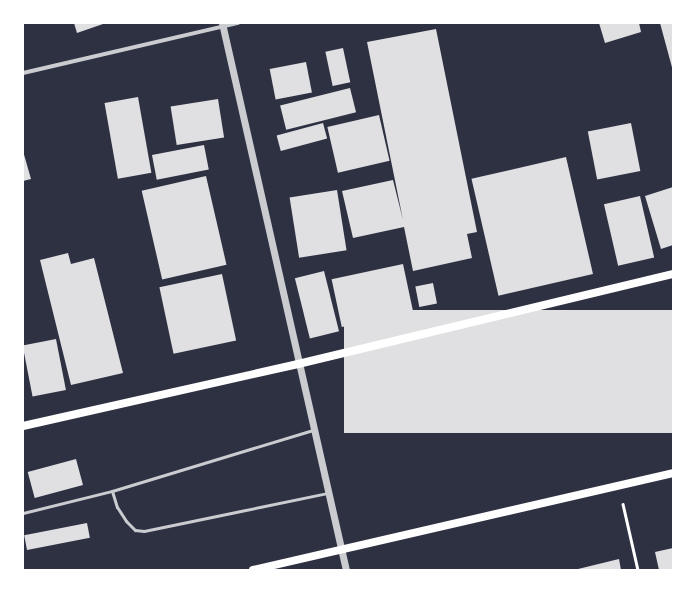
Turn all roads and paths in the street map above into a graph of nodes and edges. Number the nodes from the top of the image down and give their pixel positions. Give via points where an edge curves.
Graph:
1 (238, 23) edge
2 (222, 25) edge
3 (23, 73) edge
4 (673, 274) edge
5 (298, 364) junction
6 (23, 426) edge
7 (313, 430) junction
8 (673, 473) edge
9 (618, 485) junction
10 (112, 491) junction
11 (328, 493) junction
12 (23, 513) edge
13 (341, 548) junction
14 (252, 570) edge
15 (346, 570) edge
16 (638, 570) edge

1 - 2 street
2 - 3 street
2 - 5 street via 258,175
4 - 5 main road
5 - 6 main road
5 - 7 street
7 - 10 lane
7 - 11 street
8 - 9 main road
9 - 13 main road
9 - 16 path
10 - 11 lane via 126,521 135,530 144,531
10 - 12 lane
11 - 13 street
13 - 14 main road
13 - 15 street

